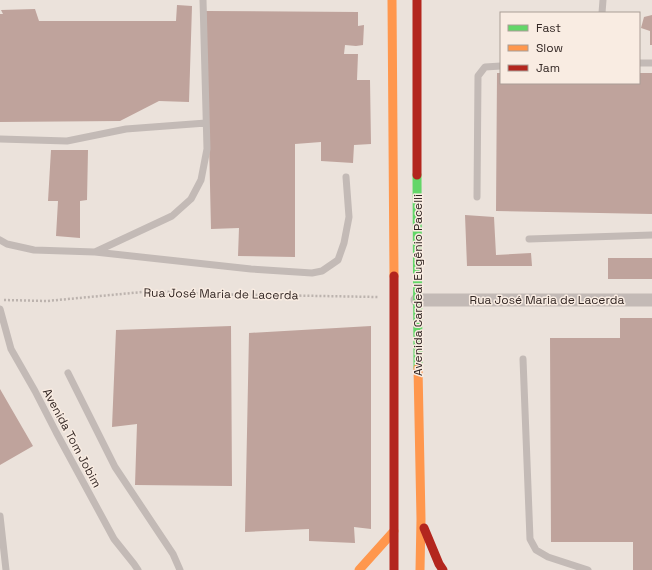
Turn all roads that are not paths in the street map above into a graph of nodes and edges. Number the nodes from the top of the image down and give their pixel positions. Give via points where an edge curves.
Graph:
1 (204, 0) edge
2 (392, 0) edge
3 (417, 0) edge
4 (603, 0) edge
5 (602, 12) edge
6 (641, 61) edge
7 (652, 63) edge
8 (500, 66) edge
9 (206, 123) junction
10 (0, 139) edge
11 (346, 177) dead end
12 (477, 197) dead end
13 (652, 235) edge
14 (529, 239) dead end
15 (0, 240) edge
16 (95, 252) junction
17 (417, 300) junction
18 (652, 300) edge
19 (0, 310) edge
20 (523, 359) dead end
21 (68, 374) dead end
22 (0, 516) edge
23 (421, 519) junction
24 (394, 531) junction
25 (6, 570) edge
26 (138, 570) edge
27 (180, 570) edge
28 (359, 570) edge
29 (394, 570) edge
30 (420, 570) edge
31 (444, 570) edge
32 (588, 570) edge

1 - 9 lane
2 - 24 highway
3 - 17 highway, Avenida Cardeal Eugênio Pacelli
4 - 5 lane
6 - 7 lane
8 - 12 lane via 485,67 478,76
9 - 10 lane via 126,129 67,141
9 - 16 lane via 206,149 201,180 191,199 172,216
11 - 16 lane via 349,217 344,243 338,260 322,271 312,273 251,270
13 - 14 lane
15 - 16 lane via 6,244 34,250
17 - 18 street, Rua José Maria de Lacerda
17 - 23 highway, Avenida Cardeal Eugênio Pacelli
19 - 26 lane, Avenida Tom Jobim via 11,349 114,539
20 - 32 lane via 530,539 536,550 548,557
21 - 27 lane via 115,467 173,554
22 - 25 lane
23 - 30 highway, Avenida Cardeal Eugênio Pacelli
23 - 31 highway via 439,564
24 - 28 highway
24 - 29 highway

